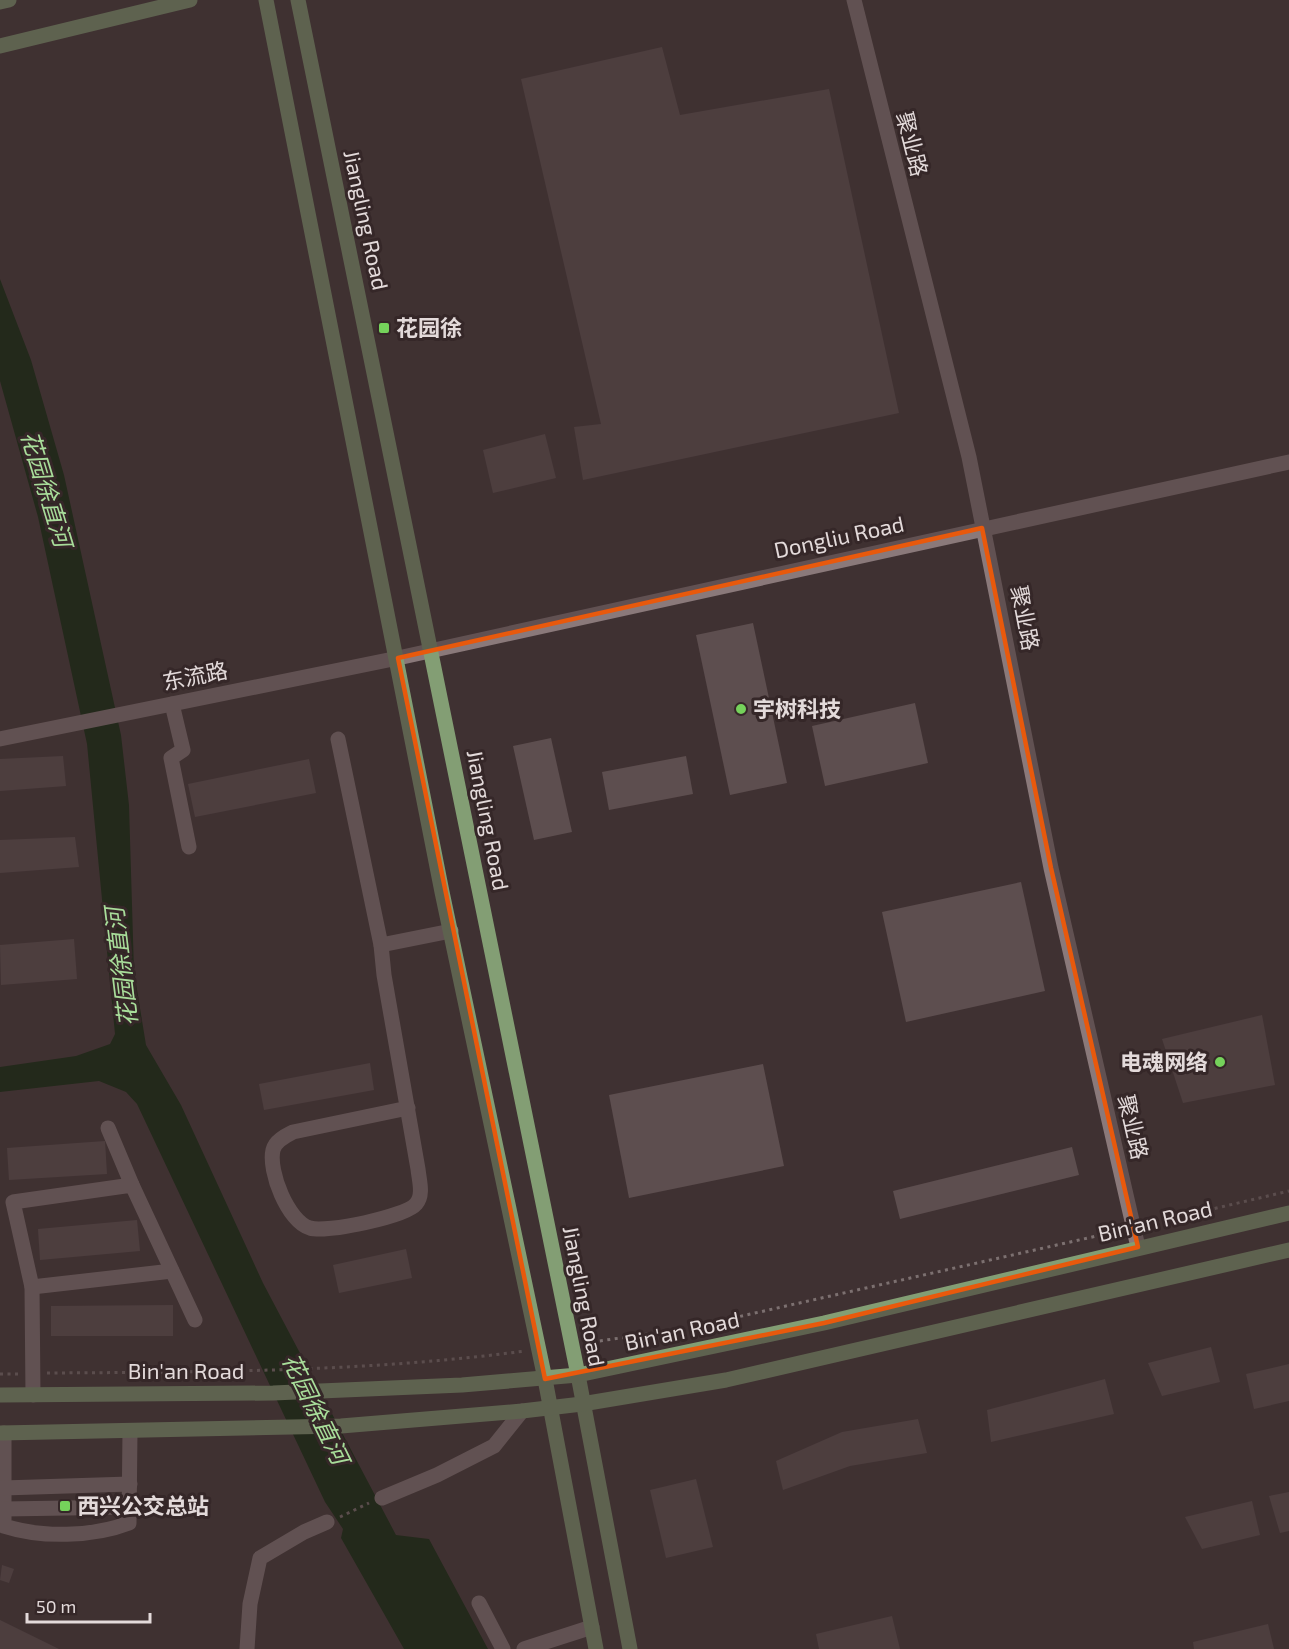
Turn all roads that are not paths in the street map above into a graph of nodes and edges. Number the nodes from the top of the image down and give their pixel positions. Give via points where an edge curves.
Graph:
1 (9, 0) edge
2 (190, 0) edge
3 (266, 0) edge
4 (298, 0) edge
5 (854, 0) edge
6 (0, 2) edge
7 (0, 46) edge
8 (1289, 462) edge
9 (982, 528) junction
10 (430, 650) junction
11 (398, 658) junction
12 (172, 704) junction
13 (0, 739) edge
14 (338, 739) dead end
15 (189, 847) dead end
16 (451, 931) junction
17 (381, 945) junction
18 (408, 1108) junction
19 (108, 1128) dead end
20 (132, 1185) junction
21 (1289, 1213) edge
22 (1138, 1247) junction
23 (1289, 1250) edge
24 (172, 1271) junction
25 (32, 1287) junction
26 (195, 1320) dead end
27 (578, 1376) junction
28 (545, 1379) junction
29 (0, 1395) edge
30 (33, 1395) junction
31 (582, 1404) junction
32 (550, 1407) junction
33 (522, 1412) junction
34 (130, 1431) junction
35 (2, 1433) edge
36 (130, 1484) junction
37 (3, 1488) junction
38 (382, 1498) road end
39 (130, 1507) junction
40 (4, 1509) junction
41 (327, 1522) road end
42 (479, 1603) dead end
43 (592, 1627) junction
44 (247, 1649) edge
45 (503, 1649) edge
46 (524, 1649) edge
47 (596, 1649) edge
48 (630, 1649) edge

1 - 6 main road
2 - 7 main road
3 - 11 main road
4 - 10 main road, Jiangling Road
5 - 9 street, 聚业路 via 969,457
8 - 9 street, Dongliu Road
9 - 10 street, Dongliu Road
9 - 22 street, 聚业路 via 1051,868
10 - 11 street, Dongliu Road
10 - 27 main road, Jiangling Road
11 - 12 street, 东流路
11 - 16 main road
12 - 13 street, 东流路
12 - 15 street via 183,750 171,758
14 - 17 street
16 - 17 street
16 - 28 main road
17 - 18 street
18 - 18 street via 293,1132 281,1138 273,1149 272,1167 288,1212 308,1228 321,1230 401,1214 416,1204 421,1193
19 - 20 street
20 - 24 street
20 - 25 street via 13,1202
21 - 22 main road, Bin'an Road
22 - 27 main road, Bin'an Road via 824,1323
23 - 31 main road via 726,1380
24 - 25 street
24 - 26 street
25 - 30 street
27 - 28 main road, Bin'an Road
27 - 31 main road, Jiangling Road
28 - 30 main road, Bin'an Road via 273,1393
28 - 32 main road
29 - 30 main road, Bin'an Road
31 - 32 main road
31 - 48 main road, Jiangling Road
32 - 33 main road
32 - 43 main road
33 - 34 main road via 340,1426
33 - 38 street via 494,1446
34 - 35 main road
34 - 36 street
35 - 37 street
36 - 37 street
36 - 39 street
37 - 40 street
39 - 40 street
39 - 40 street via 129,1523 102,1532 24,1533 4,1526
41 - 44 street via 260,1558 250,1604
42 - 45 street
43 - 46 street
43 - 47 main road

